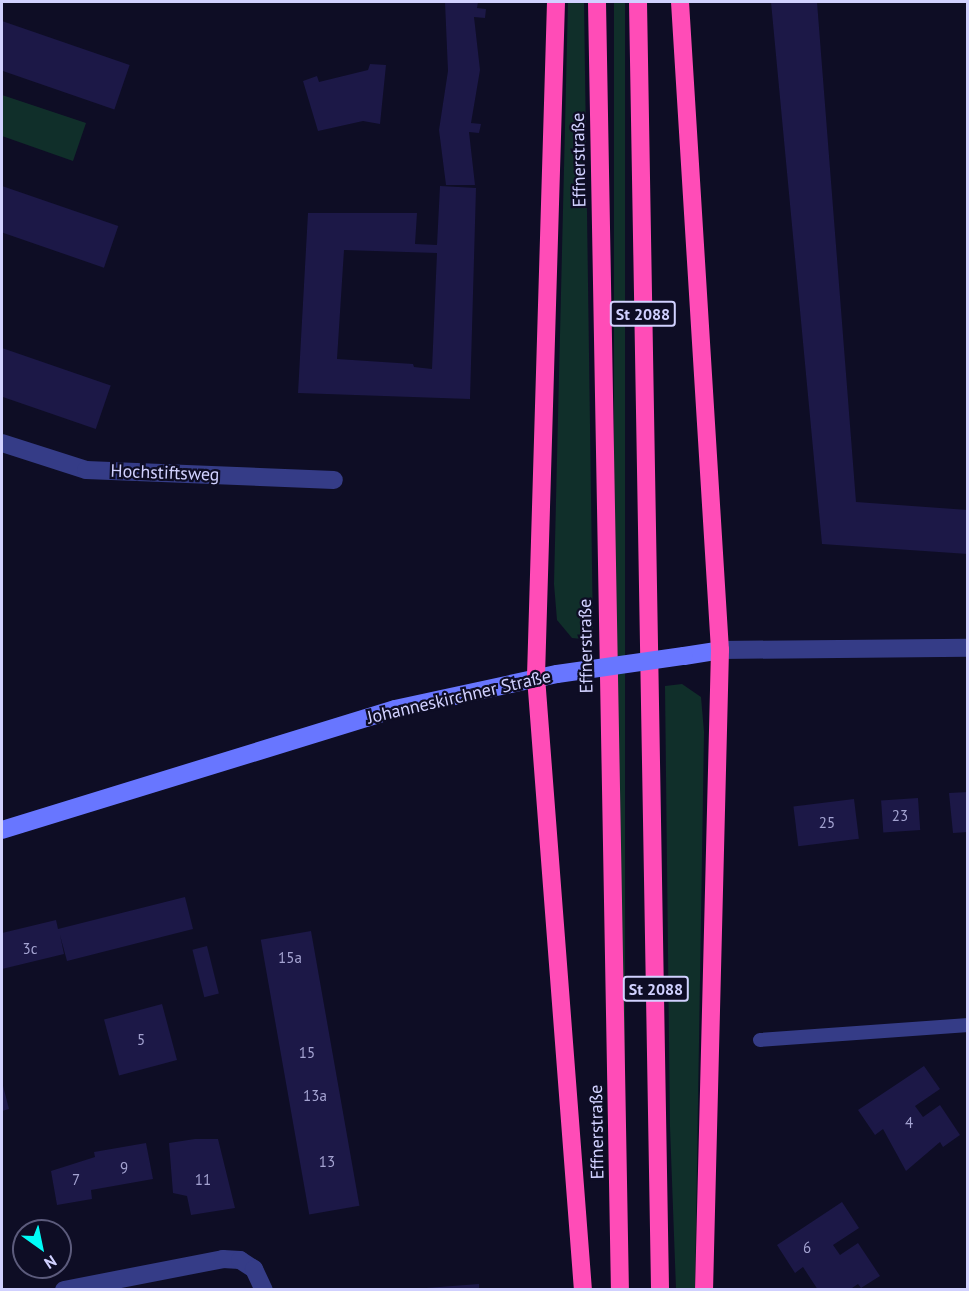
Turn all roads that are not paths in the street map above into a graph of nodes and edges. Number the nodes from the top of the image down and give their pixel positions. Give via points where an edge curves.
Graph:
1 (556, 2) edge
2 (597, 2) edge
3 (638, 2) edge
4 (680, 2) edge
5 (2, 443) edge
6 (334, 480) dead end
7 (968, 648) edge
8 (720, 651) junction
9 (536, 677) junction
10 (2, 830) edge
11 (968, 1025) edge
12 (760, 1040) dead end
13 (64, 1290) edge
14 (264, 1290) edge
15 (583, 1290) edge
16 (620, 1290) edge
17 (660, 1290) edge
18 (704, 1290) edge

1 - 9 highway
2 - 16 highway, Effnerstraße / St 2088
3 - 17 highway, St 2088
4 - 8 highway
5 - 6 street, Hochstiftsweg via 86,470
7 - 8 street, Johanneskirchner Straße
8 - 9 main road, Johanneskirchner Straße, bridge
8 - 18 highway
9 - 10 main road, Johanneskirchner Straße via 395,709
9 - 15 highway
11 - 12 lane
13 - 14 street via 224,1259 240,1260 254,1269

